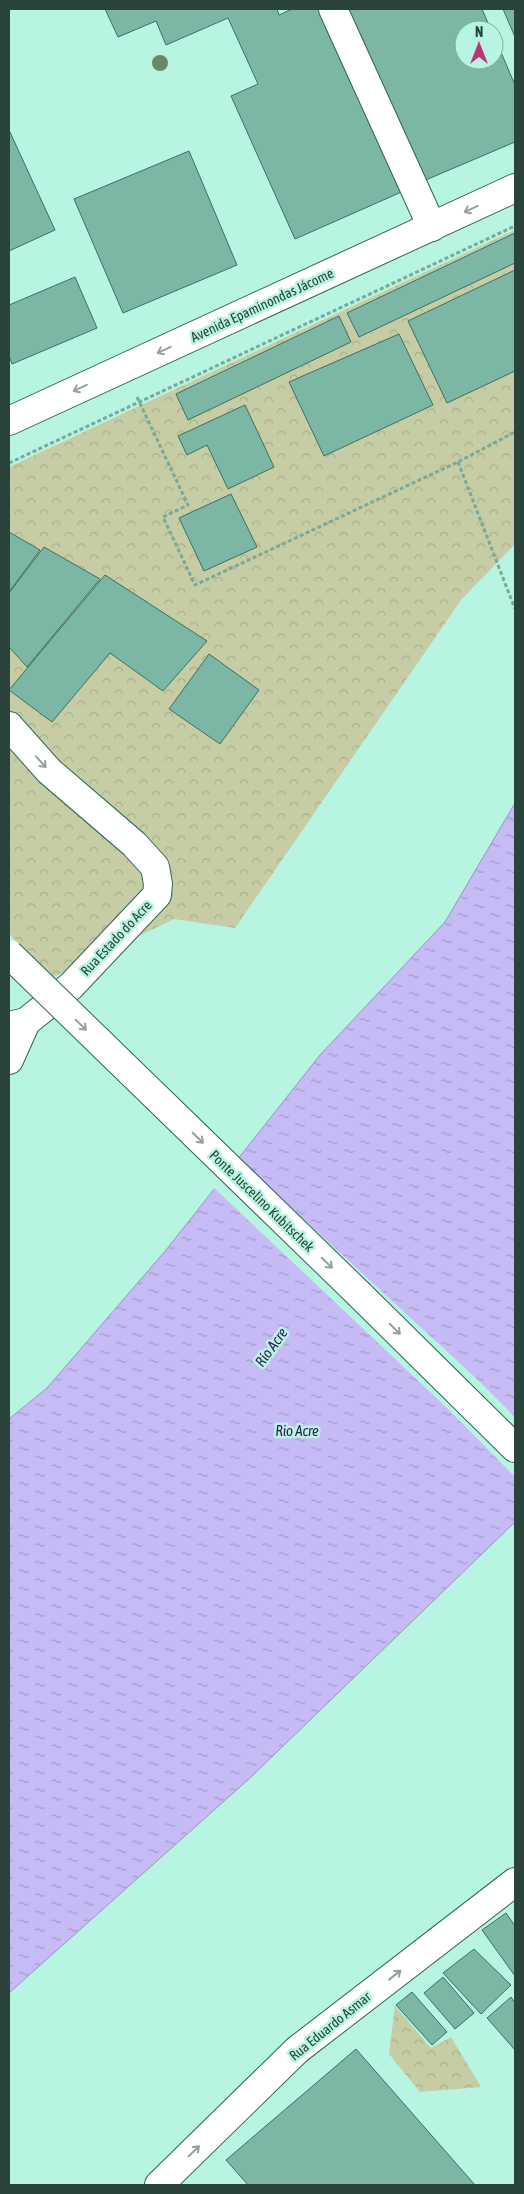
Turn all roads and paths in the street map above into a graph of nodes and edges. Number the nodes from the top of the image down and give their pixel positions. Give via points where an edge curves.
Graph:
1 (333, 9) edge
2 (515, 188) edge
3 (515, 226) edge
4 (432, 227) junction
5 (139, 401) junction
6 (9, 421) edge
7 (515, 432) edge
8 (458, 462) junction
9 (9, 463) edge
10 (515, 609) edge
11 (9, 726) edge
12 (9, 954) edge
13 (17, 1024) edge
14 (9, 1060) edge
15 (515, 1448) edge
16 (515, 1882) edge
17 (159, 2185) edge

1 - 4 main road
2 -> 4 main road, Avenida Epaminondas Jácome
3 - 5 path
4 -> 6 main road, Avenida Epaminondas Jácome
5 - 8 path via 188,505 163,517 195,585
5 - 9 path
7 - 8 path
8 - 10 path
11 -> 13 main road, Rua Estado do Acre via 49,771 134,844 155,867 158,884 157,895 72,986
12 -> 15 main road, Ponte Juscelino Kubitschek, bridge
13 - 14 main road
17 -> 16 main road, Rua Eduardo Asmar via 297,2050

